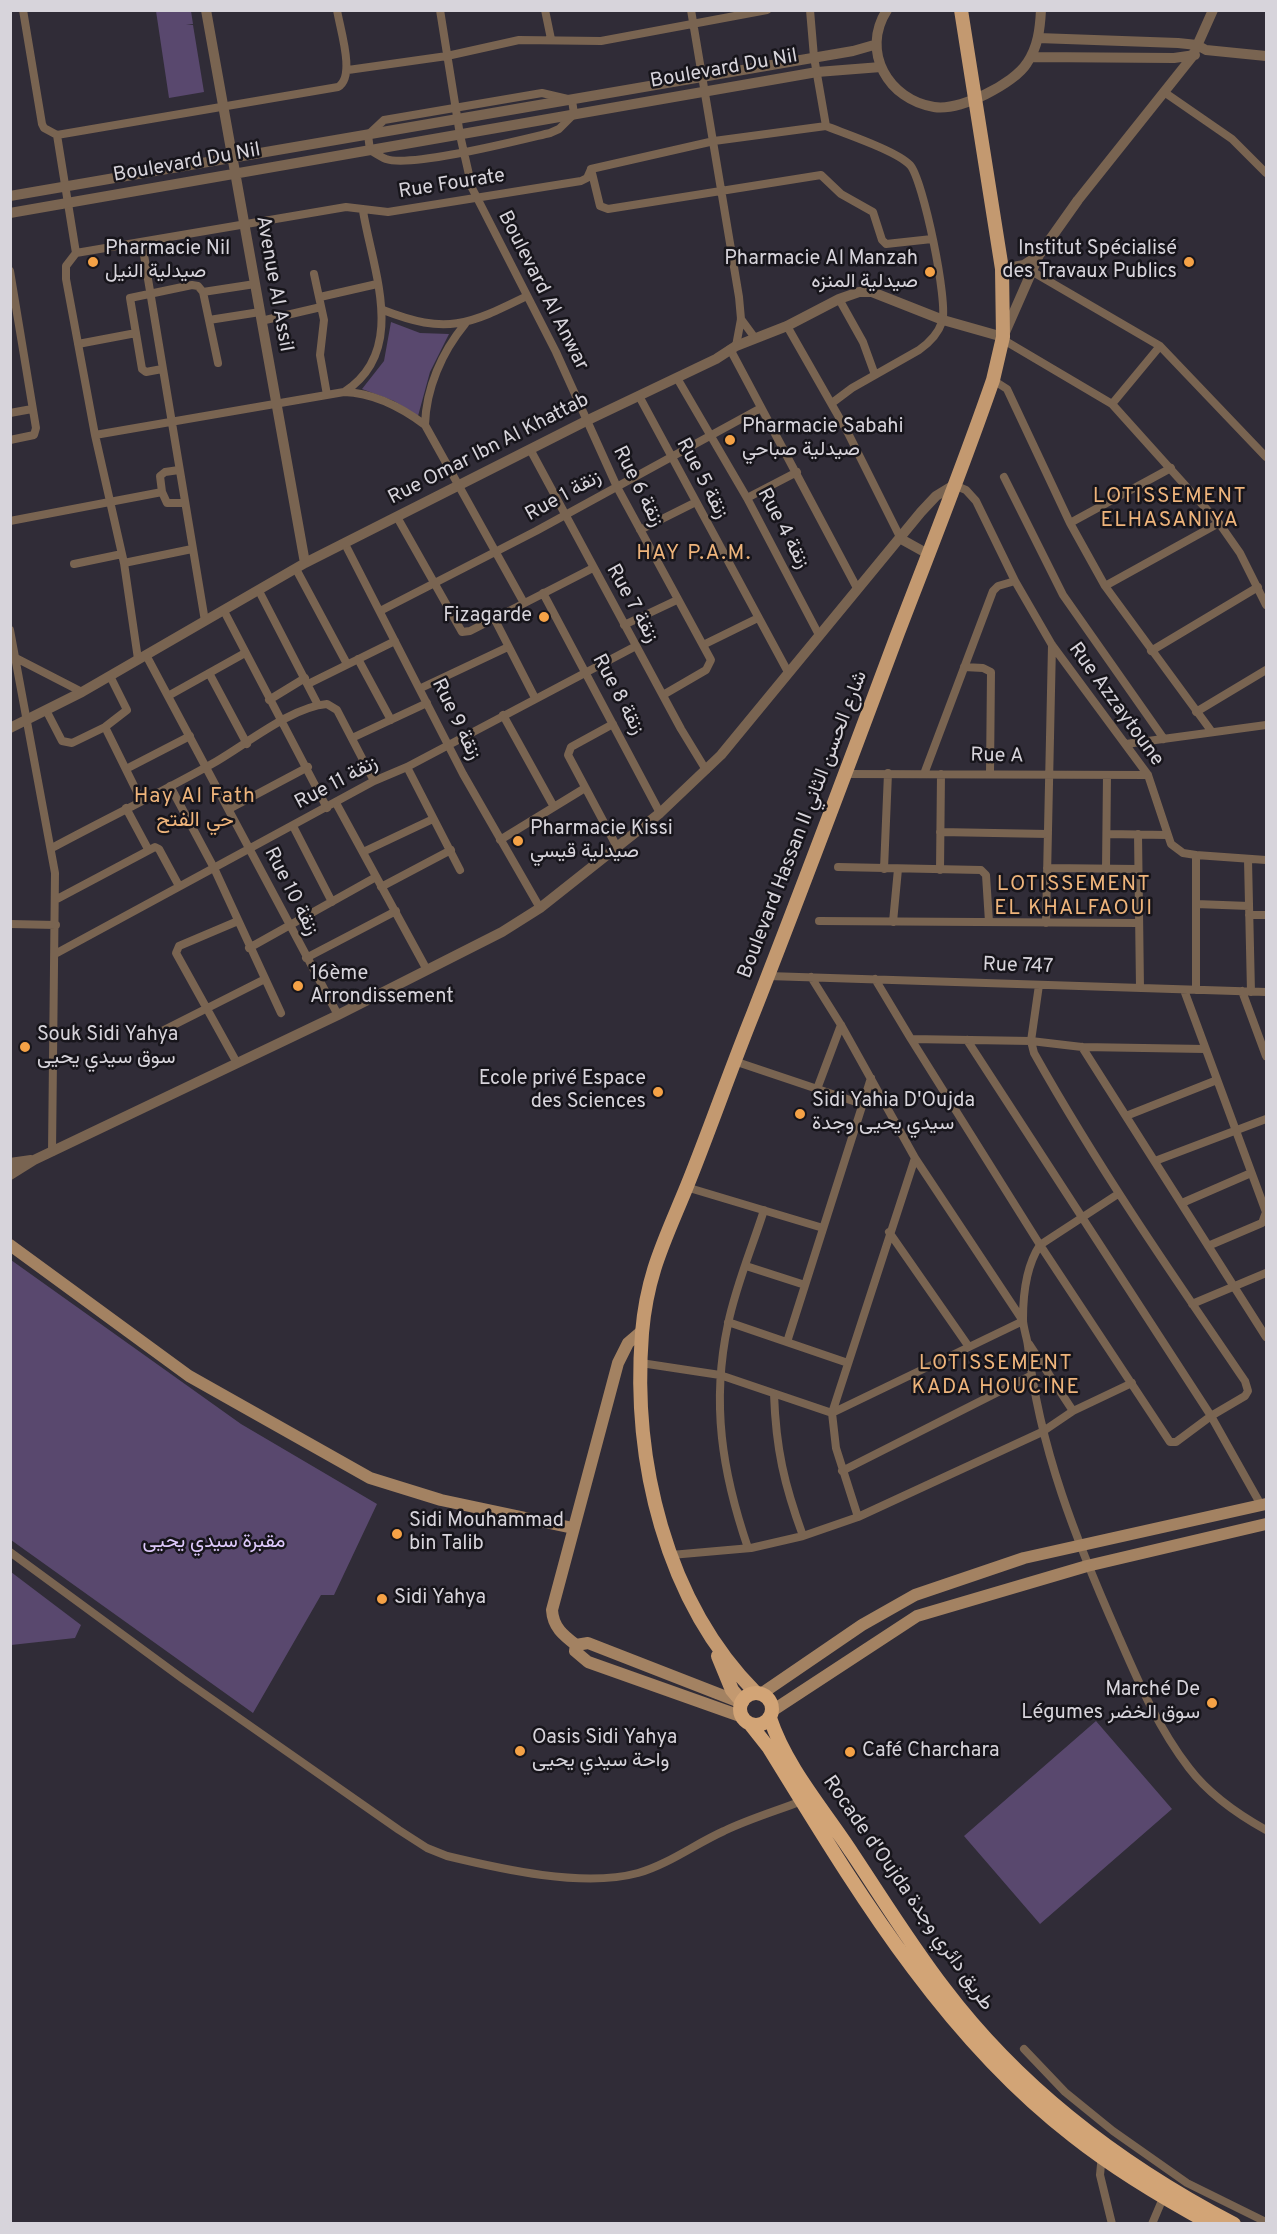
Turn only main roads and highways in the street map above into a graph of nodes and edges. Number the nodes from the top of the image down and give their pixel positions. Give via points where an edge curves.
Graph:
1 (961, 10) edge
2 (10, 1245) edge
3 (642, 1331) junction
4 (1264, 1505) edge
5 (1266, 1524) edge
6 (573, 1528) junction
7 (714, 1643) junction
8 (576, 1645) junction
9 (689, 1684) junction
10 (758, 1693) junction
11 (686, 1697) junction
12 (744, 1712) junction
13 (771, 1714) junction
14 (1103, 2152) junction
15 (1211, 2223) edge
16 (1234, 2223) edge

1 - 3 main road, Boulevard Hassan II شارع الحسن الثاني via 1002,269 1002,338 993,380 846,774 657,1253
2 - 6 main road via 189,1376 370,1478 441,1500
3 - 6 main road via 628,1343 618,1362
3 - 7 main road, Boulevard Hassan II شارع الحسن الثاني via 644,1448 661,1529
4 - 10 main road via 1024,1558 915,1595
5 - 13 main road via 1088,1566 916,1616
6 - 8 main road via 552,1610 556,1627
7 - 10 main road, Boulevard Hassan II شارع الحسن الثاني via 734,1671
7 - 12 main road, Boulevard Hassan II شارع الحسن الثاني
8 - 9 main road via 588,1643
8 - 11 main road via 575,1651 588,1662
9 - 11 main road
9 - 12 main road
10 - 12 highway via 748,1695
10 - 13 highway via 770,1700
11 - 12 main road
12 - 13 highway via 762,1724
12 - 14 highway, Rocade d'Oujda طريق دائري وجدة via 878,1918 934,1996 1003,2073 1072,2135
13 - 14 highway, Rocade d'Oujda طريق دائري وجدة via 784,1751 944,1988 1008,2063
14 - 15 highway, Rocade d'Oujda طريق دائري وجدة via 1163,2198
14 - 16 highway, Rocade d'Oujda طريق دائري وجدة

